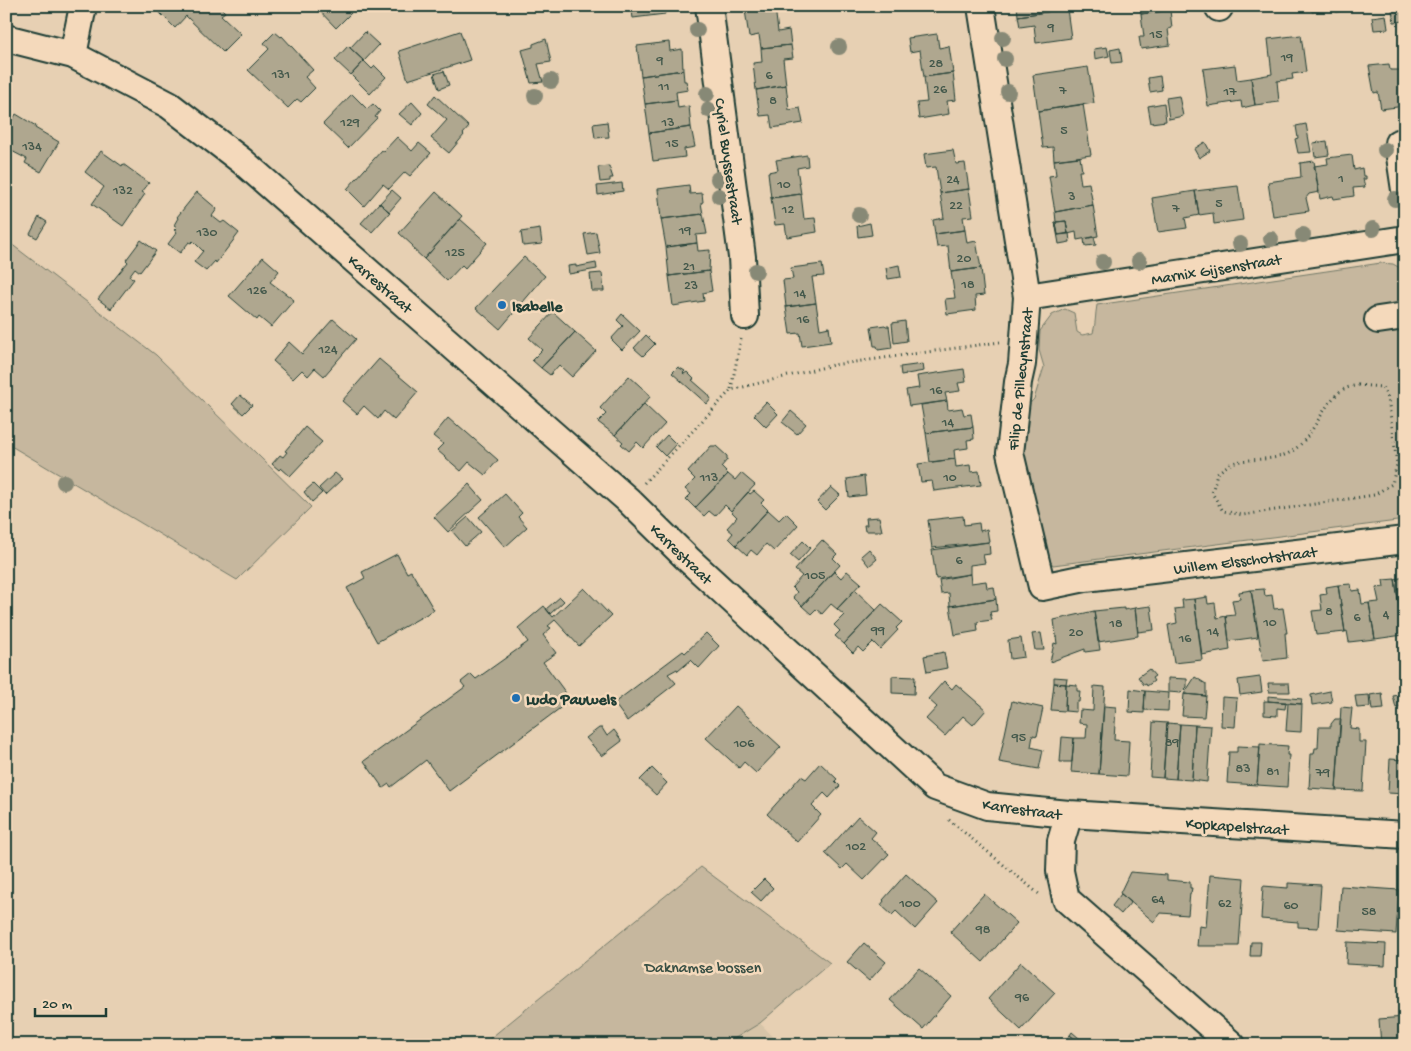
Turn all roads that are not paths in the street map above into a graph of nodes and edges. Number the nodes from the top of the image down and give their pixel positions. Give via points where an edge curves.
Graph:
1 (81, 6) edge
2 (709, 6) edge
3 (981, 6) edge
4 (6, 38) edge
5 (73, 55) junction
6 (1405, 142) edge
7 (1405, 190) edge
8 (1405, 239) edge
9 (1027, 297) junction
10 (745, 316) road end
11 (1405, 316) edge
12 (1378, 320) dead end
13 (1405, 540) edge
14 (1085, 578) joint
15 (1069, 814) junction
16 (1405, 835) edge
17 (1232, 1045) edge

1 - 5 street
2 - 10 street, Cyriel Buyssestraat via 742,257
3 - 9 street, Filip de Pillecynstraat
4 - 5 street, Karrestraat
5 - 15 street, Karrestraat via 169,105 242,161 628,500 935,787 988,806
6 - 7 street via 1398,143
8 - 9 street, Marnix Gijsenstraat
9 - 14 street, Filip de Pillecynstraat via 1010,453 1042,587
11 - 12 street
13 - 14 street, Willem Elsschotstraat
15 - 16 street, Kopkapelstraat
15 - 17 street, Karrestraat via 1060,841 1060,871 1066,899

